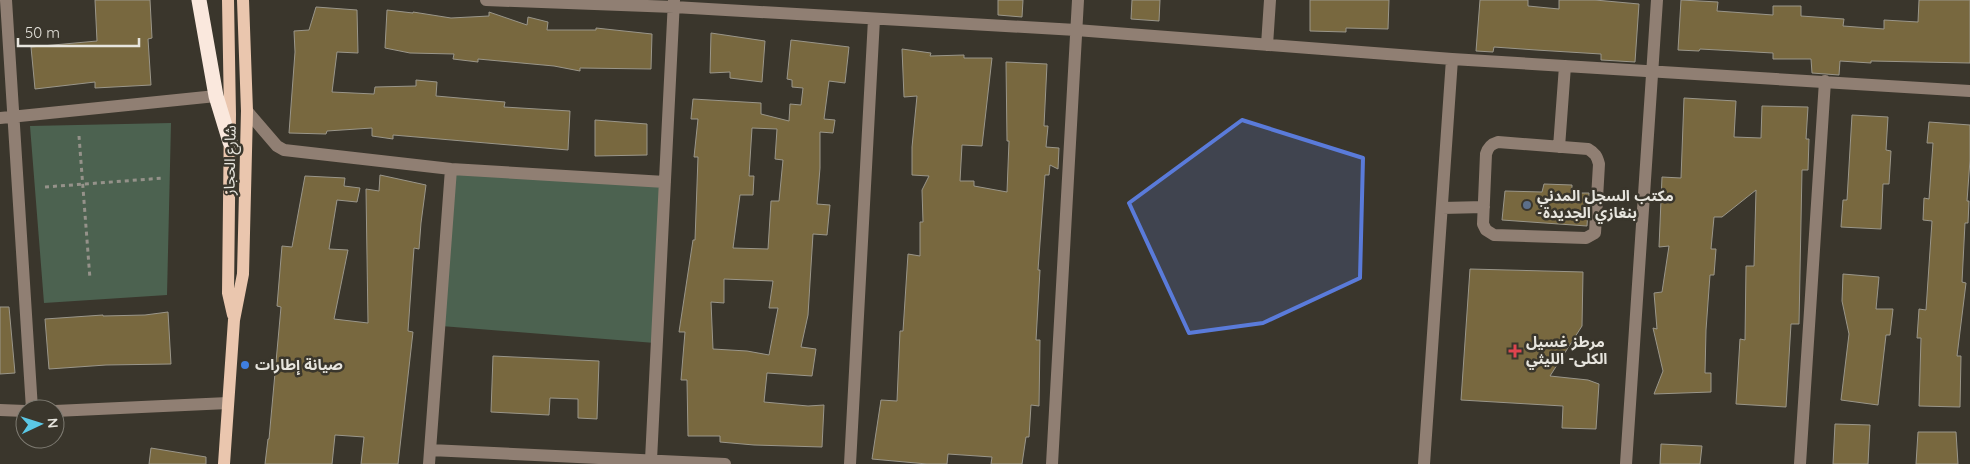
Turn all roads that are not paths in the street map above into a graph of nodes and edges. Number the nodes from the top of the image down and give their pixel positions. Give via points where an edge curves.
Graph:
1 (6, 0) edge
2 (199, 0) edge
3 (228, 0) edge
4 (243, 0) edge
5 (486, 0) edge
6 (1078, 0) edge
7 (1270, 0) edge
8 (1657, 0) edge
9 (674, 3) edge
10 (874, 18) junction
11 (1076, 30) junction
12 (1267, 45) junction
13 (1452, 59) junction
14 (1565, 66) junction
15 (1652, 71) junction
16 (1825, 81) junction
17 (1970, 91) edge
18 (216, 96) junction
19 (247, 111) junction
20 (15, 117) junction
21 (0, 118) edge
22 (230, 142) junction
23 (1559, 147) junction
24 (451, 169) junction
25 (665, 182) junction
26 (1484, 207) junction
27 (1442, 208) junction
28 (234, 320) junction
29 (31, 399) edge
30 (228, 403) junction
31 (0, 410) edge
32 (15, 411) edge
33 (65, 411) edge
34 (430, 450) junction
35 (651, 460) junction
36 (224, 464) edge
37 (429, 464) edge
38 (725, 464) edge
39 (850, 464) edge
40 (1052, 464) edge
41 (1424, 464) edge
42 (1626, 464) edge
43 (1800, 464) edge

1 - 20 street
2 - 18 highway
3 - 22 main road, شارع الحجاز
4 - 19 main road, شارع الحجاز
5 - 9 street
6 - 11 street
7 - 12 street
8 - 15 street
9 - 10 street
9 - 25 street
10 - 11 street
10 - 39 street
11 - 12 street
11 - 40 street
12 - 13 street
13 - 14 street
13 - 27 street
14 - 15 street
14 - 23 street
15 - 16 street
15 - 42 street
16 - 17 street
16 - 43 street
18 - 20 street
18 - 22 highway
19 - 24 street via 284,150
19 - 28 main road, شارع الحجاز via 243,274
20 - 21 street
20 - 29 street
22 - 28 main road, شارع الحجاز via 228,293
23 - 26 street via 1492,144 1486,154
23 - 26 street via 1588,149 1598,157 1596,227 1590,236 1494,235 1483,224
24 - 25 street
24 - 34 street
25 - 35 street
26 - 27 street
27 - 41 street
28 - 30 main road, شارع الحجاز
30 - 33 street
30 - 36 main road, شارع الحجاز
31 - 32 street
34 - 35 street
34 - 37 street
35 - 38 street

